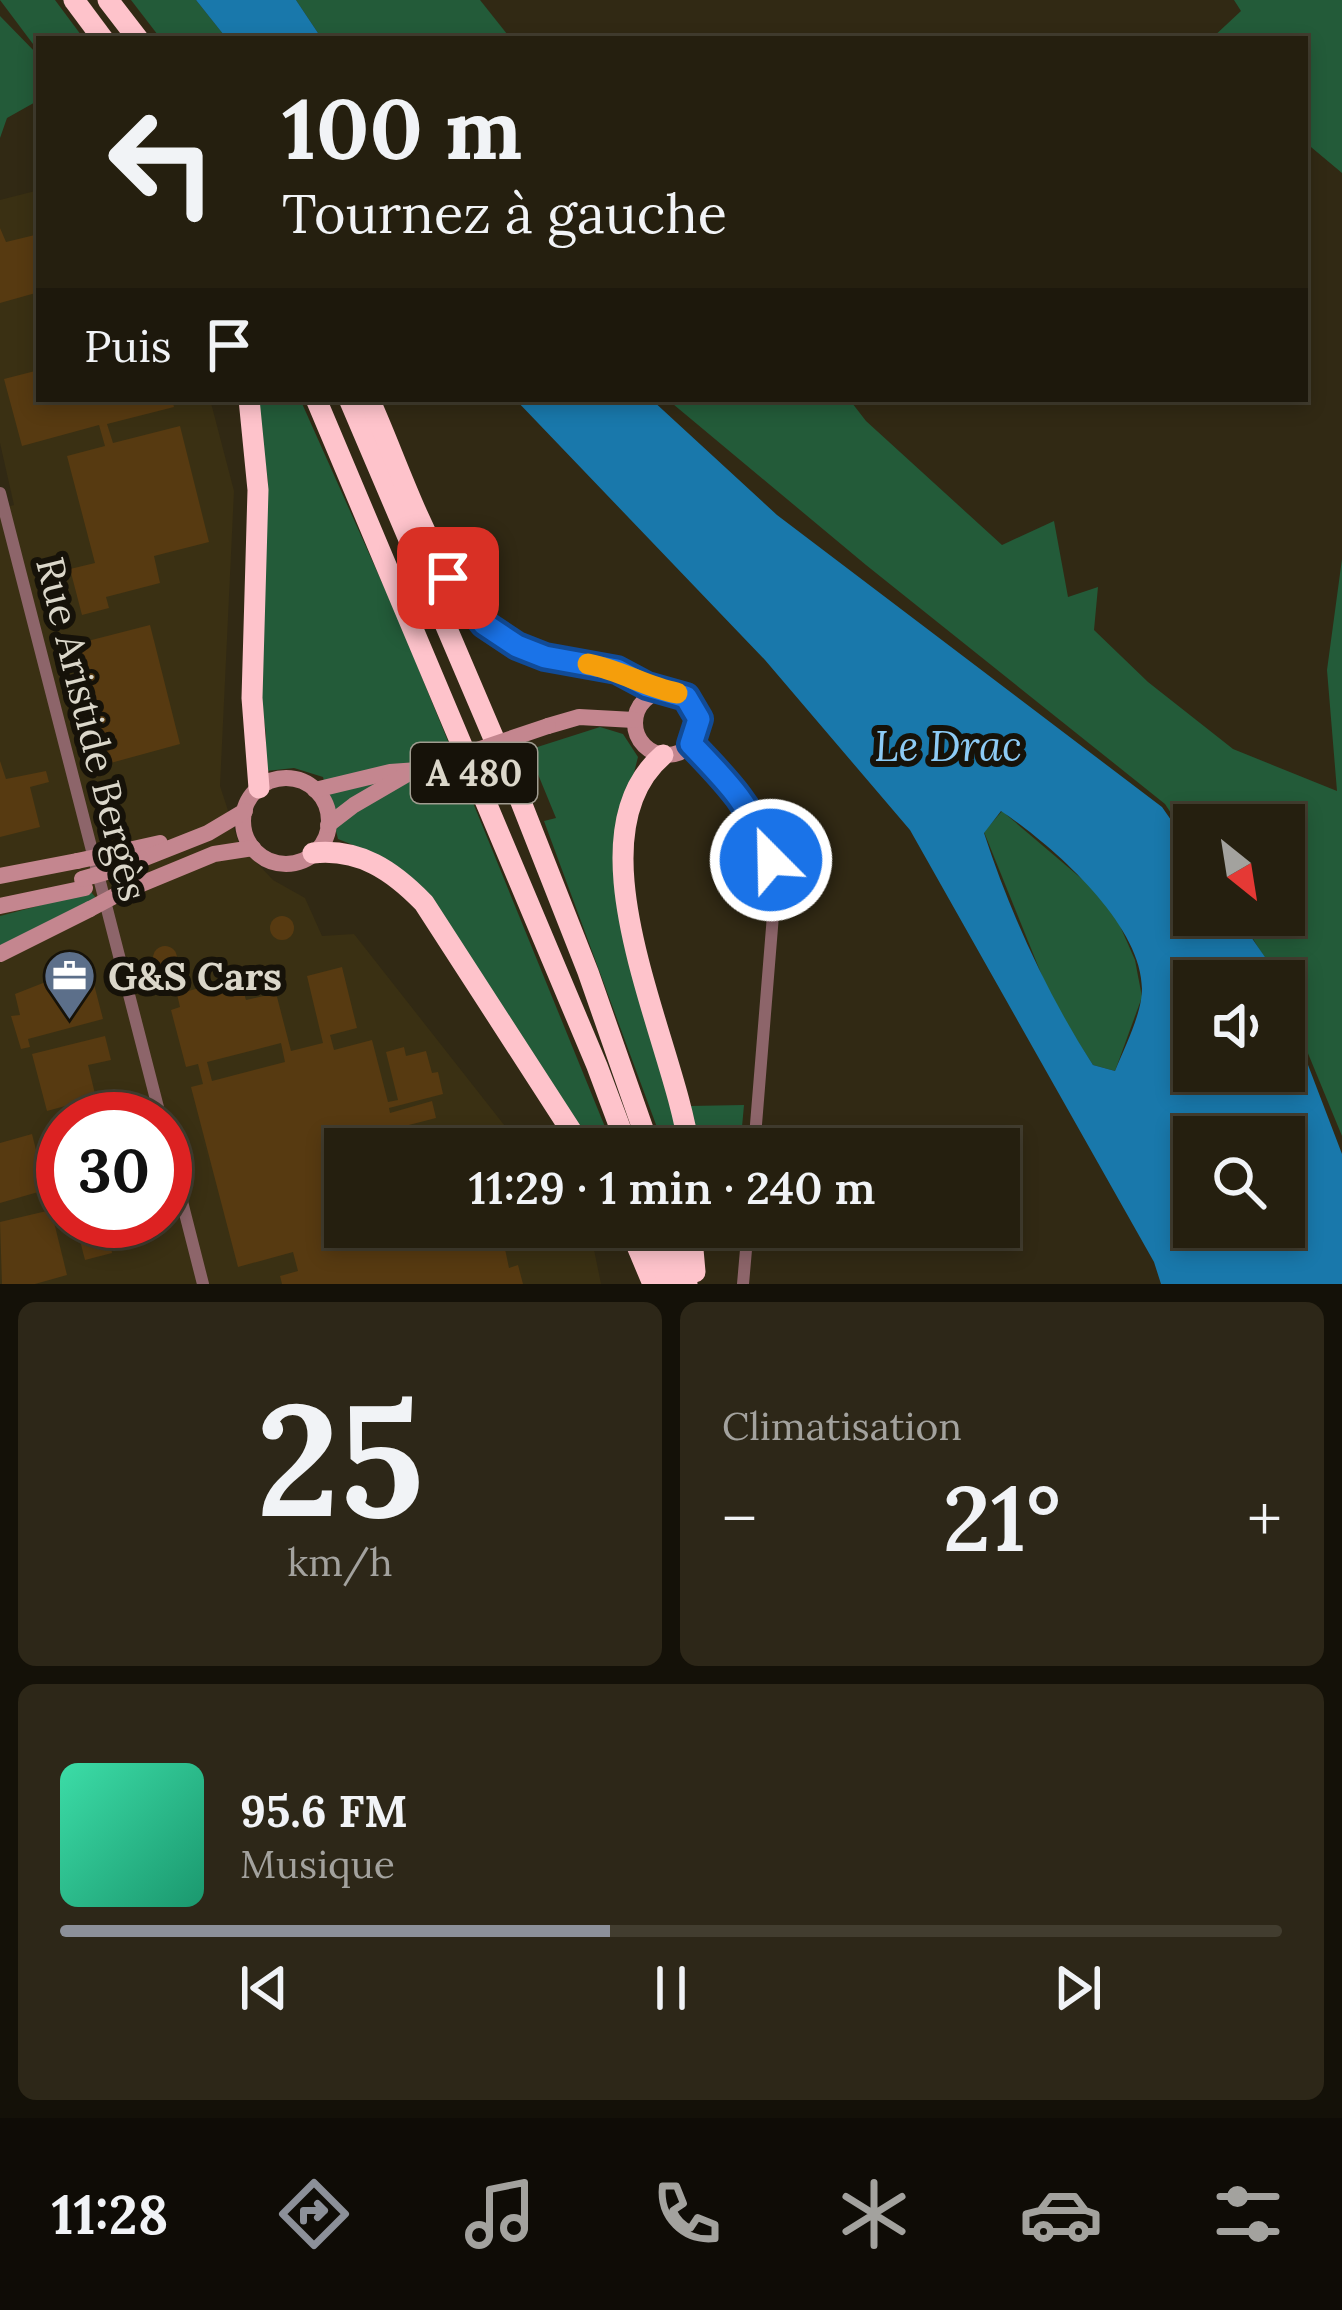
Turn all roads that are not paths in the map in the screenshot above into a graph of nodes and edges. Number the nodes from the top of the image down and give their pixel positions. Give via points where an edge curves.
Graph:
1 (74, 0) edge
2 (108, 0) edge
3 (102, 36) edge
4 (136, 36) edge
5 (249, 402) edge
6 (317, 402) edge
7 (350, 402) edge
8 (370, 402) edge
9 (1, 501) edge
10 (660, 692) junction
11 (634, 720) junction
12 (691, 744) junction
13 (663, 755) junction
14 (414, 771) junction
15 (259, 788) junction
16 (315, 790) junction
17 (244, 811) junction
18 (328, 826) junction
19 (253, 848) junction
20 (314, 853) junction
21 (118, 873) junction
22 (0, 876) edge
23 (82, 876) junction
24 (0, 906) edge
25 (0, 954) edge
26 (154, 1092) edge
27 (569, 1128) edge
28 (620, 1128) edge
29 (643, 1128) edge
30 (685, 1128) edge
31 (756, 1128) edge
32 (192, 1241) edge
33 (637, 1248) edge
34 (658, 1248) edge
35 (678, 1248) edge
36 (694, 1248) edge
37 (746, 1248) edge
38 (203, 1284) edge
39 (653, 1284) edge
40 (668, 1284) edge
41 (687, 1284) edge
42 (698, 1284) edge
43 (743, 1284) edge

1 - 3 highway
2 - 4 highway
5 - 15 highway via 258,478 252,698
6 - 28 highway, A 480
7 - 29 highway, A 480 via 521,802
8 - 10 highway via 448,578 484,624 529,652 617,670
9 - 26 street, Rue Aristide Bergès
10 - 11 main road
10 - 12 main road via 680,694 694,707 699,726
11 - 13 main road via 642,743
11 - 14 main road, bridge via 579,716
12 - 13 main road
12 - 31 street via 742,798 771,860
13 - 30 highway via 635,790 623,879
14 - 16 main road
14 - 18 main road
15 - 16 main road via 287,778
15 - 17 main road
16 - 18 main road
17 - 19 main road
17 - 21 main road
18 - 20 main road
19 - 20 main road via 286,863
19 - 21 main road
20 - 27 highway via 372,862 424,904
21 - 23 main road
21 - 23 main road, bridge
21 - 25 main road, bridge via 90,909
22 - 23 main road
23 - 24 main road
32 - 38 street
33 - 39 highway
34 - 40 highway
35 - 41 highway
36 - 42 highway
37 - 43 street

